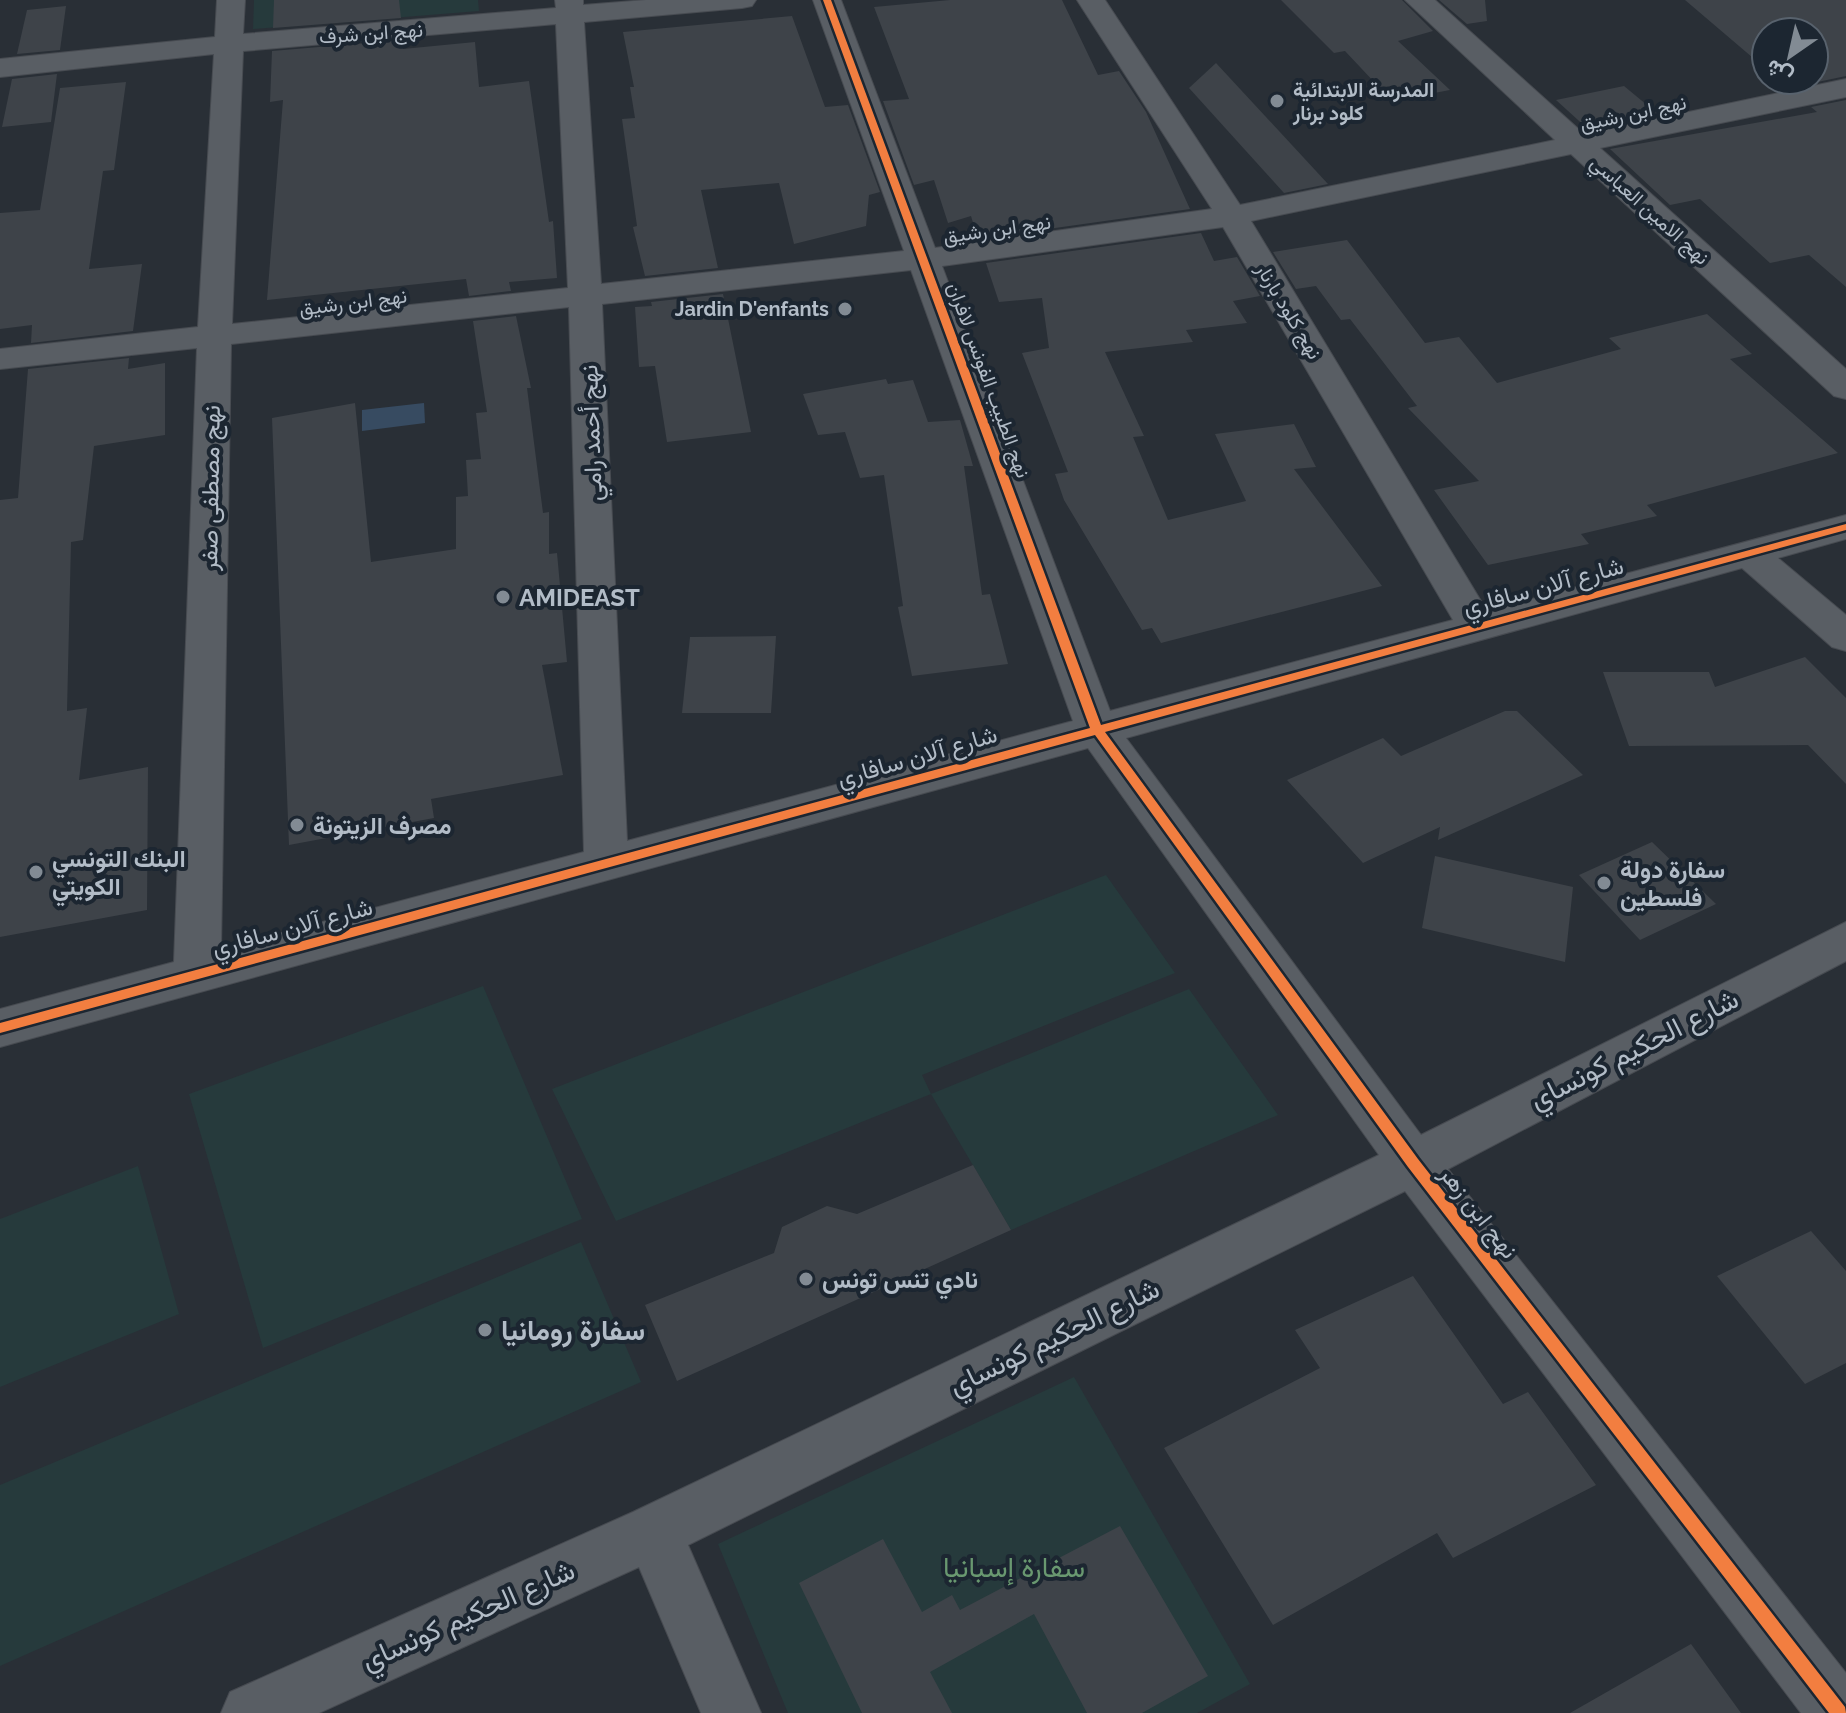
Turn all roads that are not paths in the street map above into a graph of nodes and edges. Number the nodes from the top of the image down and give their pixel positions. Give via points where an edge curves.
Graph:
1 (231, 0) edge
2 (742, 0) edge
3 (827, 0) edge
4 (1091, 0) edge
5 (1419, 0) edge
6 (570, 8) edge
7 (230, 44) junction
8 (0, 68) edge
9 (1846, 88) edge
10 (1578, 145) junction
11 (1232, 216) junction
12 (924, 259) junction
13 (585, 295) junction
14 (214, 339) junction
15 (0, 359) edge
16 (1846, 388) edge
17 (1846, 527) edge
18 (1748, 553) junction
19 (1477, 627) junction
20 (1846, 637) edge
21 (1096, 728) junction
22 (606, 866) junction
23 (1846, 940) edge
24 (197, 976) junction
25 (0, 1028) edge
26 (1413, 1163) junction
27 (653, 1532) junction
28 (251, 1713) edge
29 (731, 1713) edge
30 (1839, 1713) edge

1 - 7 street, نهج مصطفى صفر
2 - 6 street, نهج ابن شرف
3 - 12 street, نهج الطبيب الفونس لافران
4 - 11 street, نهج كلود بارنار
5 - 10 street, نهج الامين العباسي
6 - 7 street, نهج ابن شرف
6 - 13 street, نهج أحمد رامي
7 - 8 street, نهج ابن شرف
7 - 14 street, نهج مصطفى صفر
9 - 10 street, نهج ابن رشيق
10 - 11 street, نهج ابن رشيق
10 - 16 street, نهج الامين العباسي
11 - 12 street, نهج ابن رشيق
11 - 19 street, نهج كلود بارنار
12 - 13 street, نهج ابن رشيق
12 - 21 street, نهج الطبيب الفونس لافران
13 - 14 street, نهج ابن رشيق
13 - 22 street, نهج أحمد رامي
14 - 15 street, نهج ابن رشيق
14 - 24 street, نهج مصطفى صفر
17 - 18 street, شارع آلان سافاري
18 - 19 street, شارع آلان سافاري
18 - 20 street
19 - 21 street, شارع آلان سافاري
21 - 22 street, شارع آلان سافاري
21 - 26 street, نهج ابن زهر
22 - 24 street, شارع آلان سافاري
23 - 26 street, شارع الحكيم كونساي
24 - 25 street, شارع آلان سافاري
26 - 27 street, شارع الحكيم كونساي
26 - 30 street, نهج ابن زهر
27 - 28 street, شارع الحكيم كونساي
27 - 29 street

